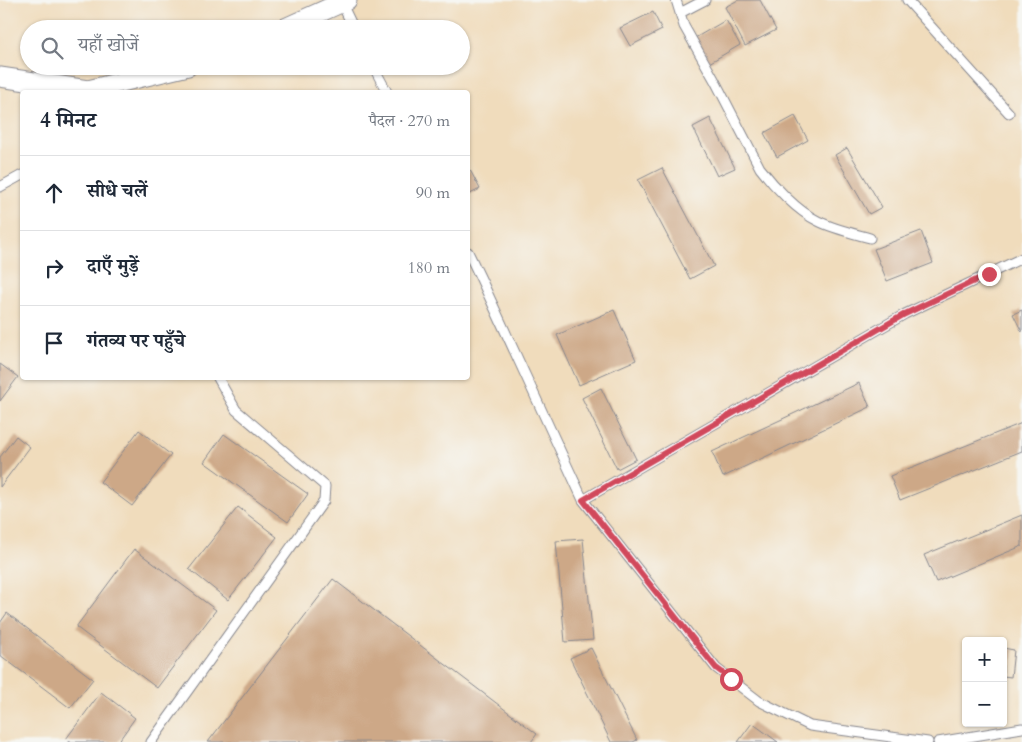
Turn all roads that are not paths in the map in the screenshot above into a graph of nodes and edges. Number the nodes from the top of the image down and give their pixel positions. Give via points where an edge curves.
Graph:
1 (676, 0) edge
2 (705, 0) edge
3 (907, 0) edge
4 (343, 1) edge
5 (680, 14) junction
6 (302, 20) edge
7 (350, 20) edge
8 (152, 75) edge
9 (378, 75) edge
10 (0, 77) edge
11 (82, 90) edge
12 (92, 90) edge
13 (385, 90) edge
14 (1009, 113) dead end
15 (20, 176) edge
16 (0, 187) edge
17 (870, 238) dead end
18 (470, 256) edge
19 (1022, 258) edge
20 (219, 380) edge
21 (583, 500) junction
22 (1022, 728) edge
23 (151, 742) edge
24 (928, 742) edge
25 (938, 742) edge

1 - 5 lane
2 - 5 lane
3 - 14 lane
4 - 6 street
4 - 7 lane
5 - 17 lane via 760,168 770,181 802,212 816,220 837,230
8 - 12 street
9 - 13 lane
10 - 11 street
15 - 16 lane
18 - 21 lane
19 - 21 lane via 905,314
20 - 23 lane via 236,410 324,486 324,500
21 - 24 lane via 716,668 759,701 810,726
22 - 25 lane

